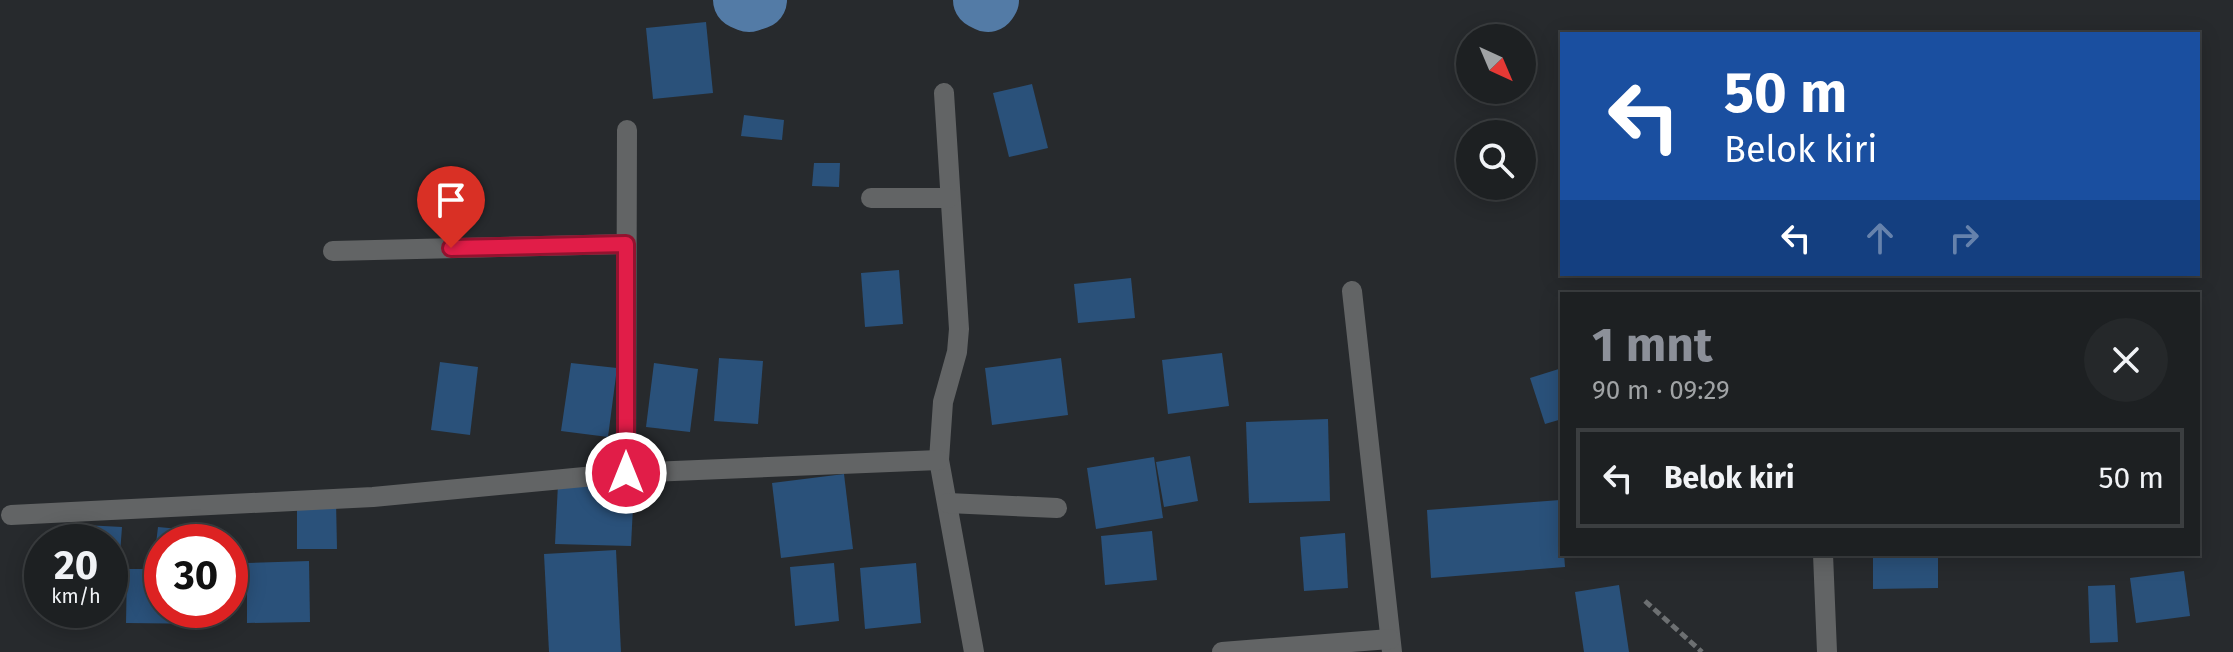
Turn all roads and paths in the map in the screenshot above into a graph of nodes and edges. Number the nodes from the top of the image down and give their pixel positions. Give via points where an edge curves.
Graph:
1 (944, 93) dead end
2 (627, 130) dead end
3 (871, 198) dead end
4 (949, 198) junction
5 (626, 244) junction
6 (333, 251) dead end
7 (1352, 291) dead end
8 (939, 460) junction
9 (626, 473) junction
10 (948, 503) junction
11 (1057, 508) dead end
12 (11, 515) dead end
13 (1823, 556) edge
14 (1645, 601) dead end
15 (1391, 645) edge
16 (974, 652) edge
17 (1222, 652) edge
18 (1702, 652) edge
19 (1827, 652) edge

1 - 4 street
2 - 5 street
3 - 4 street
4 - 8 street via 959,329 943,402
5 - 6 street
5 - 9 street
7 - 15 street
8 - 9 street
8 - 10 street
9 - 12 street via 373,497
10 - 11 street
10 - 16 street
13 - 19 street
14 - 18 path
15 - 17 street

